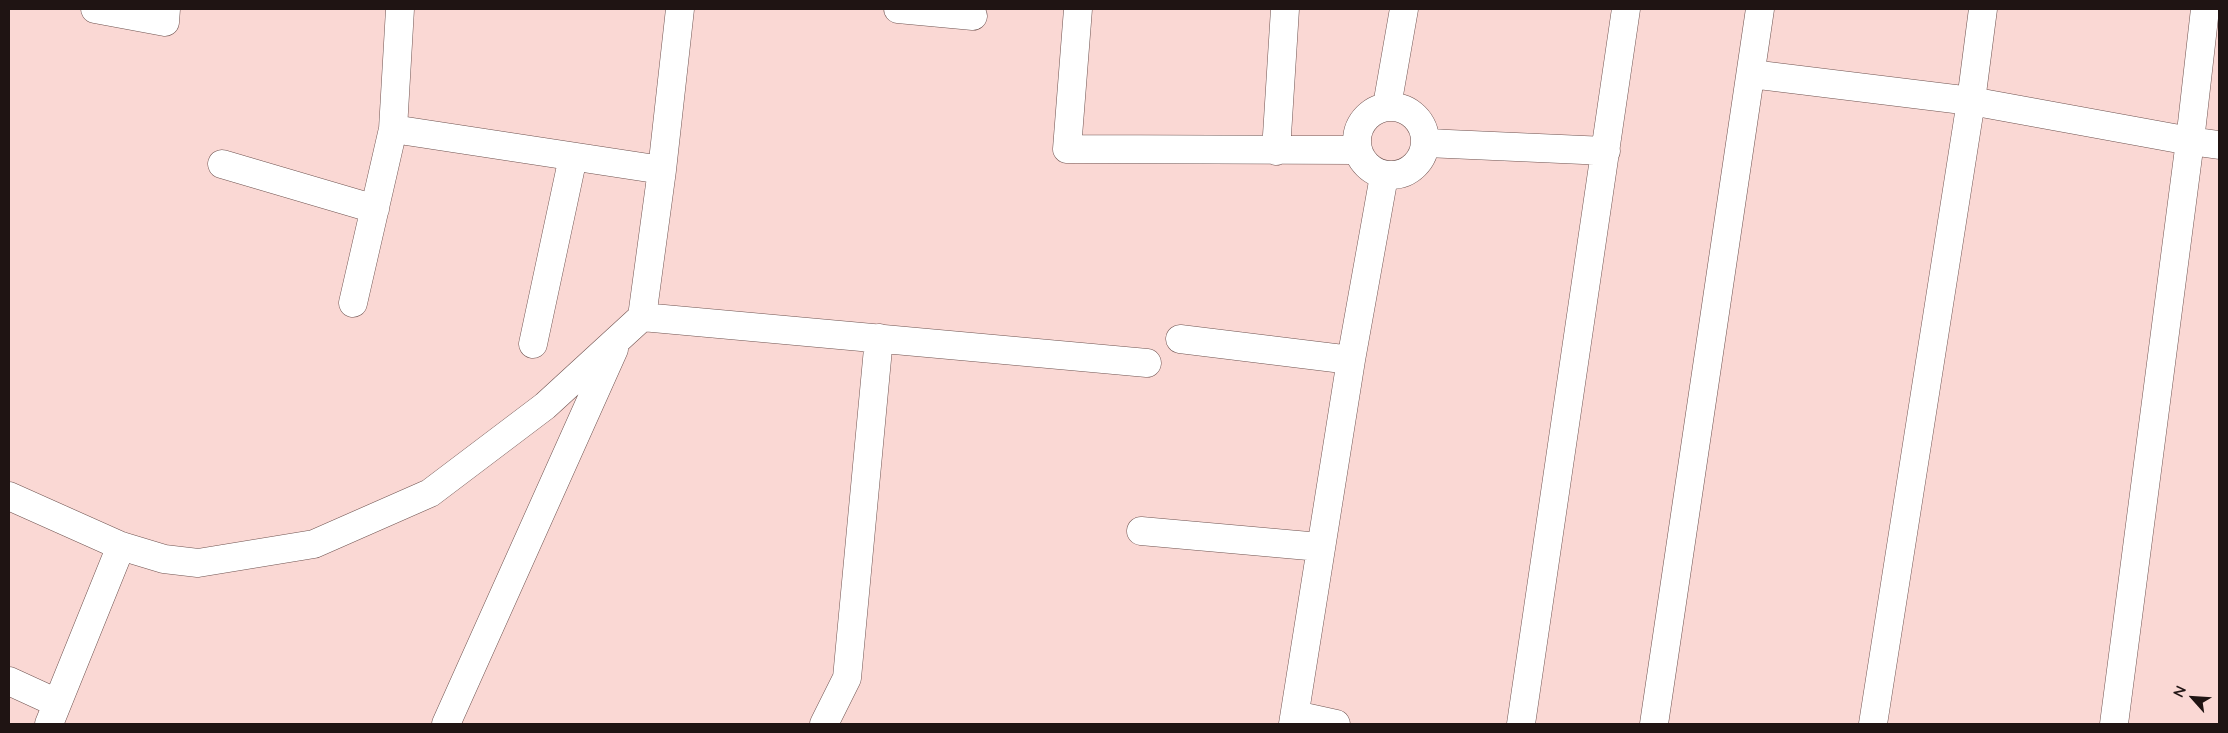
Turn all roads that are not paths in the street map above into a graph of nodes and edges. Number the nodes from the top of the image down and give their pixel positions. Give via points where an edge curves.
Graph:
1 (95, 9) edge
2 (166, 9) edge
3 (400, 9) edge
4 (680, 9) edge
5 (898, 9) edge
6 (1078, 9) edge
7 (1286, 9) edge
8 (1404, 9) edge
9 (1626, 9) edge
10 (1760, 9) edge
11 (1982, 9) edge
12 (2205, 9) edge
13 (973, 16) dead end
14 (1751, 74) junction
15 (1971, 101) junction
16 (1387, 106) junction
17 (393, 129) junction
18 (2190, 141) junction
19 (1426, 143) junction
20 (2219, 145) edge
21 (1357, 150) junction
22 (1276, 151) junction
23 (1606, 151) junction
24 (573, 156) junction
25 (222, 164) dead end
26 (662, 170) junction
27 (1384, 176) junction
28 (375, 209) junction
29 (353, 304) dead end
30 (642, 317) junction
31 (619, 338) junction
32 (880, 338) junction
33 (1180, 339) dead end
34 (533, 344) dead end
35 (1351, 360) junction
36 (1147, 363) dead end
37 (9, 496) edge
38 (1141, 531) dead end
39 (121, 546) junction
40 (1320, 547) junction
41 (9, 681) edge
42 (53, 713) edge
43 (1294, 720) edge
44 (446, 724) edge
45 (824, 724) edge
46 (1336, 724) edge
47 (1521, 724) edge
48 (1654, 724) edge
49 (1873, 724) edge
50 (2114, 724) edge

1 - 2 street via 165,22
3 - 17 street
4 - 26 street
5 - 13 street
6 - 22 street via 1067,149
7 - 22 street
8 - 16 street
9 - 23 street
10 - 14 street
11 - 15 street
12 - 18 street
14 - 15 street
14 - 48 street
15 - 18 street
15 - 49 street
16 - 19 street via 1407,110 1421,123
16 - 21 street via 1369,114 1358,130
17 - 24 street
17 - 28 street
18 - 20 street
18 - 50 street
19 - 23 street
19 - 27 street via 1419,162 1404,174
21 - 22 street
21 - 27 street via 1366,167
23 - 47 street
24 - 26 street
24 - 34 street
25 - 28 street
26 - 30 street
27 - 35 street
28 - 29 street
30 - 31 street
30 - 32 street
31 - 39 street via 545,406 430,493 314,544 198,562 164,559
31 - 44 street
32 - 36 street
32 - 45 street via 848,678
33 - 35 street
35 - 40 street
37 - 39 street
38 - 40 street
39 - 42 street
40 - 43 street
41 - 42 street
43 - 46 street

